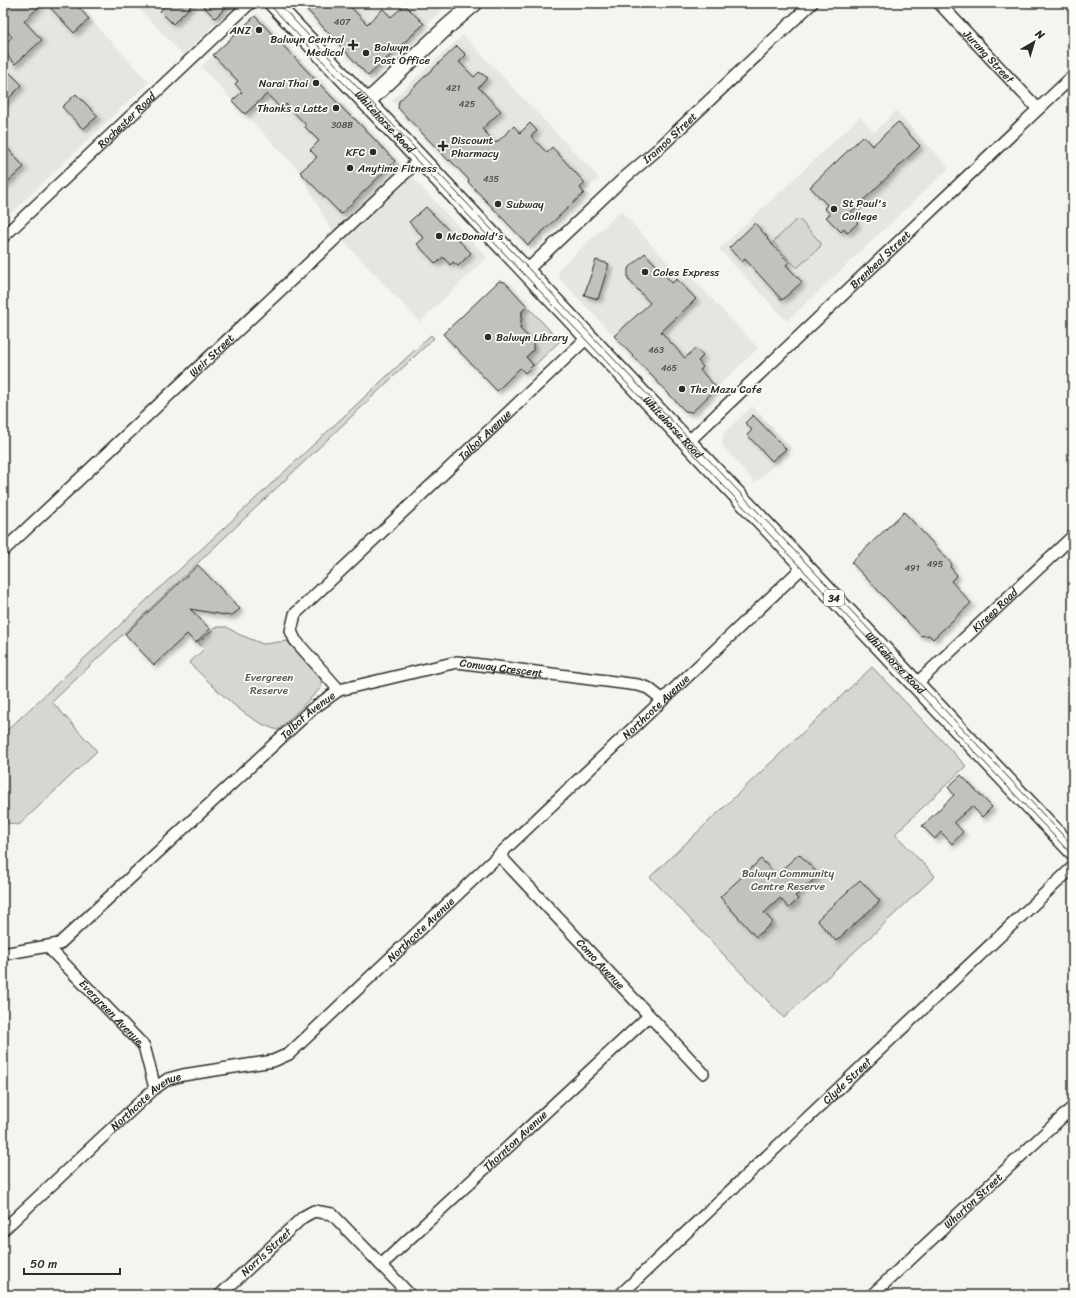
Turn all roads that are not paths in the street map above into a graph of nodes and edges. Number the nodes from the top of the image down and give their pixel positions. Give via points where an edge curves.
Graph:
1 (250, 3) edge
2 (273, 3) edge
3 (475, 3) edge
4 (812, 3) edge
5 (939, 3) edge
6 (1073, 76) edge
7 (366, 102) junction
8 (1038, 109) junction
9 (420, 159) junction
10 (3, 237) edge
11 (526, 271) junction
12 (588, 337) junction
13 (688, 442) junction
14 (1073, 536) edge
15 (3, 551) edge
16 (804, 566) junction
17 (916, 684) junction
18 (340, 690) junction
19 (662, 699) junction
20 (1073, 851) edge
21 (499, 854) junction
22 (1073, 867) edge
23 (48, 947) junction
24 (3, 954) edge
25 (649, 1016) junction
26 (703, 1073) dead end
27 (155, 1088) junction
28 (1073, 1106) edge
29 (3, 1230) edge
30 (381, 1265) junction
31 (220, 1295) edge
32 (410, 1295) edge
33 (620, 1295) edge
34 (872, 1295) edge

1 - 10 street, Rochester Road
2 - 7 main road, Whitehorse Road / 34
3 - 7 street
4 - 11 street, Iramoo Street
5 - 8 street, Jurang Street
6 - 8 street, Brenbeal Street
7 - 9 main road, Whitehorse Road / 34
8 - 13 street, Brenbeal Street
9 - 11 main road, Whitehorse Road / 34
9 - 15 street, Weir Street
11 - 12 main road, Whitehorse Road / 34
12 - 13 main road, Whitehorse Road / 34
12 - 18 street, Talbot Avenue via 295,614 291,631 295,640
13 - 16 main road, Whitehorse Road / 34
14 - 17 street, Kireep Road
16 - 17 main road, Whitehorse Road / 34
16 - 19 street, Northcote Avenue
17 - 20 main road, Whitehorse Road / 34
18 - 19 street, Conway Crescent via 457,662 638,685 648,688
18 - 23 street, Talbot Avenue via 311,710 59,944
19 - 21 street, Northcote Avenue
21 - 25 street, Como Avenue
21 - 27 street, Northcote Avenue via 289,1054 273,1061 183,1075 168,1079
22 - 33 street, Clyde Street
23 - 24 street, Talbot Avenue
23 - 27 street, Evergreen Avenue via 144,1046
25 - 26 street, Como Avenue
25 - 30 street, Thornton Avenue
27 - 29 street, Northcote Avenue
28 - 34 street, Wharton Street
30 - 31 street, Norris Street via 332,1214 314,1211 303,1217
30 - 32 street

